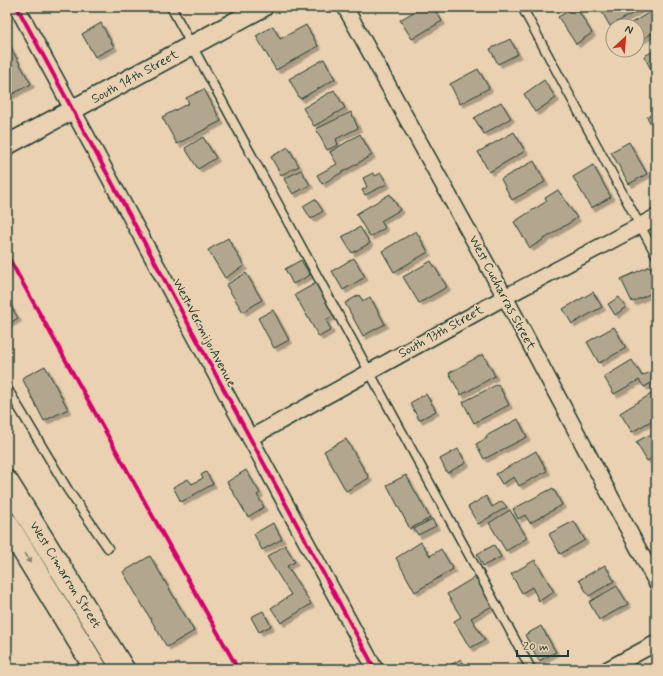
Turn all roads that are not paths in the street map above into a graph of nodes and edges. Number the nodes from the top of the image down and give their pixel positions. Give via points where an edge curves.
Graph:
1 (17, 7) edge
2 (171, 7) edge
3 (263, 7) edge
4 (345, 7) edge
5 (522, 7) edge
6 (192, 46) junction
7 (73, 111) junction
8 (7, 146) edge
9 (656, 217) edge
10 (640, 225) junction
11 (656, 255) edge
12 (505, 297) junction
13 (370, 370) junction
14 (7, 388) edge
15 (250, 438) junction
16 (7, 482) edge
17 (7, 524) edge
18 (108, 548) dead end
19 (656, 582) edge
20 (656, 643) edge
21 (96, 669) edge
22 (124, 669) edge
23 (375, 669) edge
24 (532, 669) edge
25 (608, 669) edge

1 - 7 street, West Vermijo Avenue
2 - 6 lane
3 - 6 street, South 14th Street
4 - 12 street, West Cucharras Street
5 - 10 lane
6 - 7 street, South 14th Street
6 - 13 lane
7 - 8 street, South 14th Street
7 - 15 street, West Vermijo Avenue
9 - 10 street, South 13th Street
10 - 11 lane
10 - 12 street, South 13th Street
12 - 13 street, South 13th Street
12 - 19 street, West Cucharras Street
13 - 15 street, South 13th Street
13 - 24 lane
14 - 18 lane via 68,490
15 - 23 street, West Vermijo Avenue
16 - 22 highway, West Cimarron Street
17 -> 21 highway, West Cimarron Street
20 - 25 street

